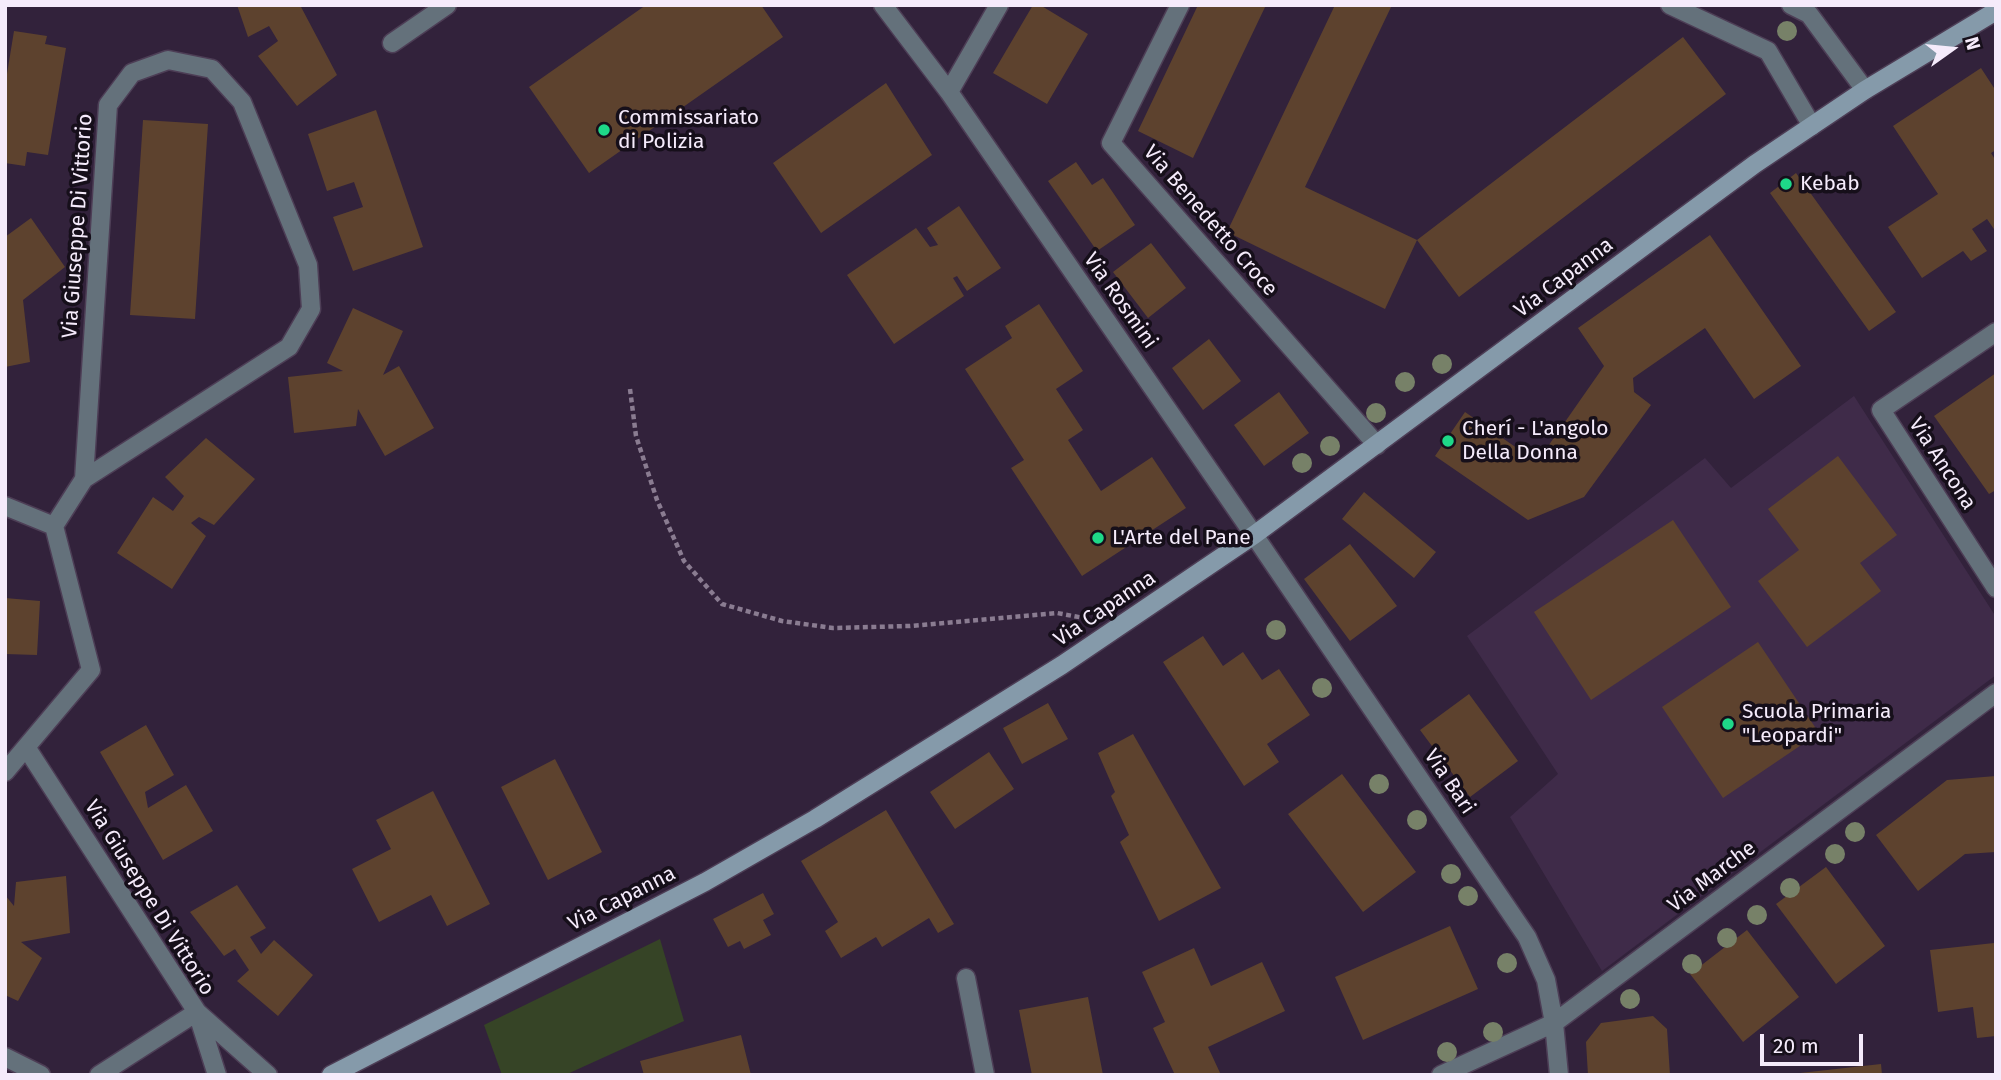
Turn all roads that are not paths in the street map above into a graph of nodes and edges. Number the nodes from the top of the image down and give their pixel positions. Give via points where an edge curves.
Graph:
1 (447, 5) edge
2 (883, 5) edge
3 (999, 5) edge
4 (1180, 5) edge
5 (1670, 5) edge
6 (1791, 5) edge
7 (1996, 11) edge
8 (392, 43) dead end
9 (1865, 90) junction
10 (949, 92) junction
11 (1812, 126) junction
12 (1996, 332) edge
13 (1377, 445) junction
14 (84, 479) junction
15 (5, 506) edge
16 (54, 526) junction
17 (1254, 536) junction
18 (1996, 588) edge
19 (1996, 694) edge
20 (26, 747) junction
21 (5, 772) edge
22 (966, 978) dead end
23 (197, 1012) junction
24 (1555, 1023) junction
25 (5, 1057) edge
26 (41, 1075) edge
27 (99, 1075) edge
28 (218, 1075) edge
29 (268, 1075) edge
30 (331, 1075) edge
31 (985, 1075) edge
32 (1441, 1075) edge
33 (1559, 1075) edge

1 - 8 street
2 - 10 street, Via Rosmini
3 - 10 street
4 - 13 street, Via Benedetto Croce via 1111,143
5 - 11 street via 1768,51
6 - 9 street via 1809,14
7 - 9 main road, Via Capanna
9 - 11 main road, Via Capanna
10 - 17 street, Via Rosmini
11 - 13 main road, Via Capanna
12 - 18 street, Via Ancona via 1881,410
13 - 17 main road, Via Capanna
14 - 14 street, Via Giuseppe Di Vittorio via 108,105 132,73 168,60 212,69 242,102 308,265 311,309 289,347
14 - 16 street, Via Giuseppe Di Vittorio
15 - 16 street
16 - 20 street via 91,670
17 - 24 street, Via Bari via 1527,937 1546,980
17 - 30 main road, Via Capanna via 1062,665 815,819 716,876
19 - 24 street, Via Marche
20 - 21 street
20 - 23 street, Via Giuseppe Di Vittorio
22 - 31 street
23 - 27 street, Via Giuseppe Di Vittorio
23 - 28 street
23 - 29 street
24 - 32 street, Via Marche
24 - 33 street, Via Bari
25 - 26 street

